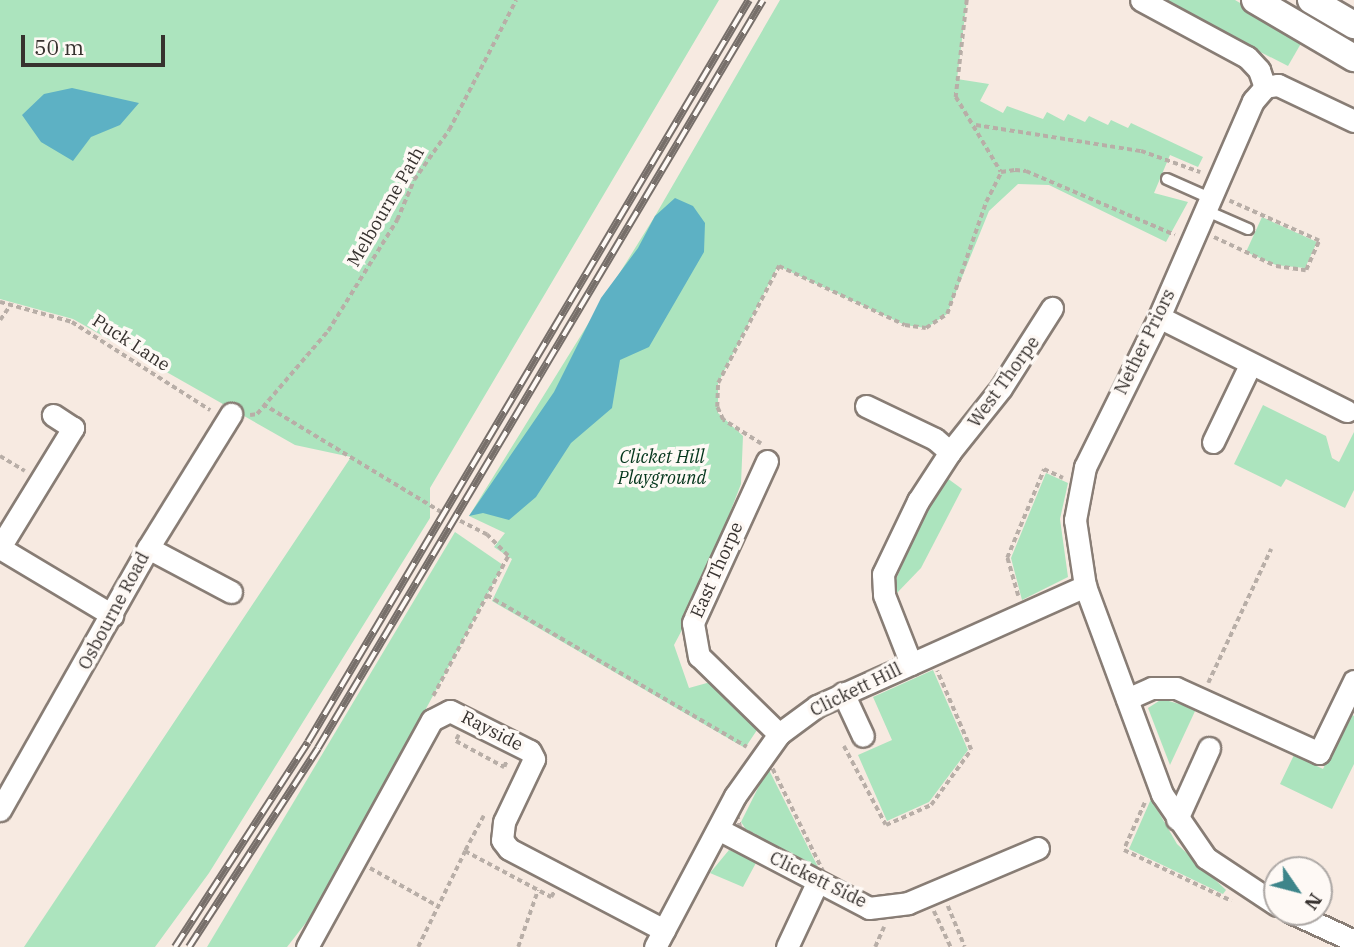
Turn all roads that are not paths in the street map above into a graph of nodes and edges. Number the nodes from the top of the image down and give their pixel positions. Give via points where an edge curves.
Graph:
1 (1141, 0) edge
2 (1255, 0) edge
3 (1311, 0) edge
4 (1354, 25) edge
5 (1354, 58) edge
6 (1265, 87) junction
7 (1354, 121) edge
8 (1167, 179) dead end
9 (1211, 201) junction
10 (1248, 229) dead end
11 (1052, 308) dead end
12 (1159, 317) junction
13 (1250, 365) junction
14 (866, 406) dead end
15 (1347, 411) dead end
16 (231, 414) road end
17 (52, 415) dead end
18 (1213, 442) dead end
19 (950, 452) junction
20 (770, 455) road end
21 (0, 548) edge
22 (148, 548) junction
23 (1085, 586) junction
24 (231, 592) dead end
25 (112, 615) junction
26 (911, 664) junction
27 (1354, 681) edge
28 (844, 693) junction
29 (1127, 699) junction
30 (777, 743) junction
31 (856, 743) road end
32 (1209, 748) dead end
33 (0, 810) edge
34 (1177, 819) junction
35 (718, 829) junction
36 (1038, 848) dead end
37 (817, 883) junction
38 (1263, 896) edge
39 (1321, 926) edge
40 (660, 938) edge
41 (1354, 941) edge
42 (307, 947) edge
43 (787, 947) edge

1 - 6 street via 1247,57 1259,70
2 - 5 street
3 - 4 street
6 - 7 street via 1278,85
6 - 9 street, Nether Priors via 1253,101
8 - 9 lane
9 - 10 lane
9 - 12 street, Nether Priors
11 - 19 street, West Thorpe via 1001,388
12 - 13 street
12 - 23 street, Nether Priors via 1085,467 1075,520
13 - 15 street
13 - 18 street
14 - 19 street via 935,439
16 - 22 street, Osbourne Road
17 - 21 street via 73,428
19 - 26 street, West Thorpe via 918,501 884,574 884,595
20 - 30 street, East Thorpe via 693,623 699,656
21 - 25 street
22 - 24 street
22 - 25 street, Osbourne Road
23 - 26 street, Clickett Hill
23 - 29 street, Nether Priors
25 - 33 street, Osbourne Road
26 - 28 street, Clickett Hill
27 - 29 street via 1319,753 1176,688 1152,688
28 - 30 street, Clickett Hill via 817,706
28 - 31 street
29 - 34 street, Nether Priors via 1162,794
30 - 35 street, Clickett Hill via 758,759
32 - 34 street
34 - 38 street, Nether Priors via 1206,858
35 - 37 street, Clickett Side
35 - 40 street, Clickett Hill
36 - 37 street, Clickett Side via 888,907 869,908
37 - 43 street
39 - 41 street
40 - 42 street, Rayside via 509,849 502,840 504,822 534,758 530,751 458,713 442,713 432,720

